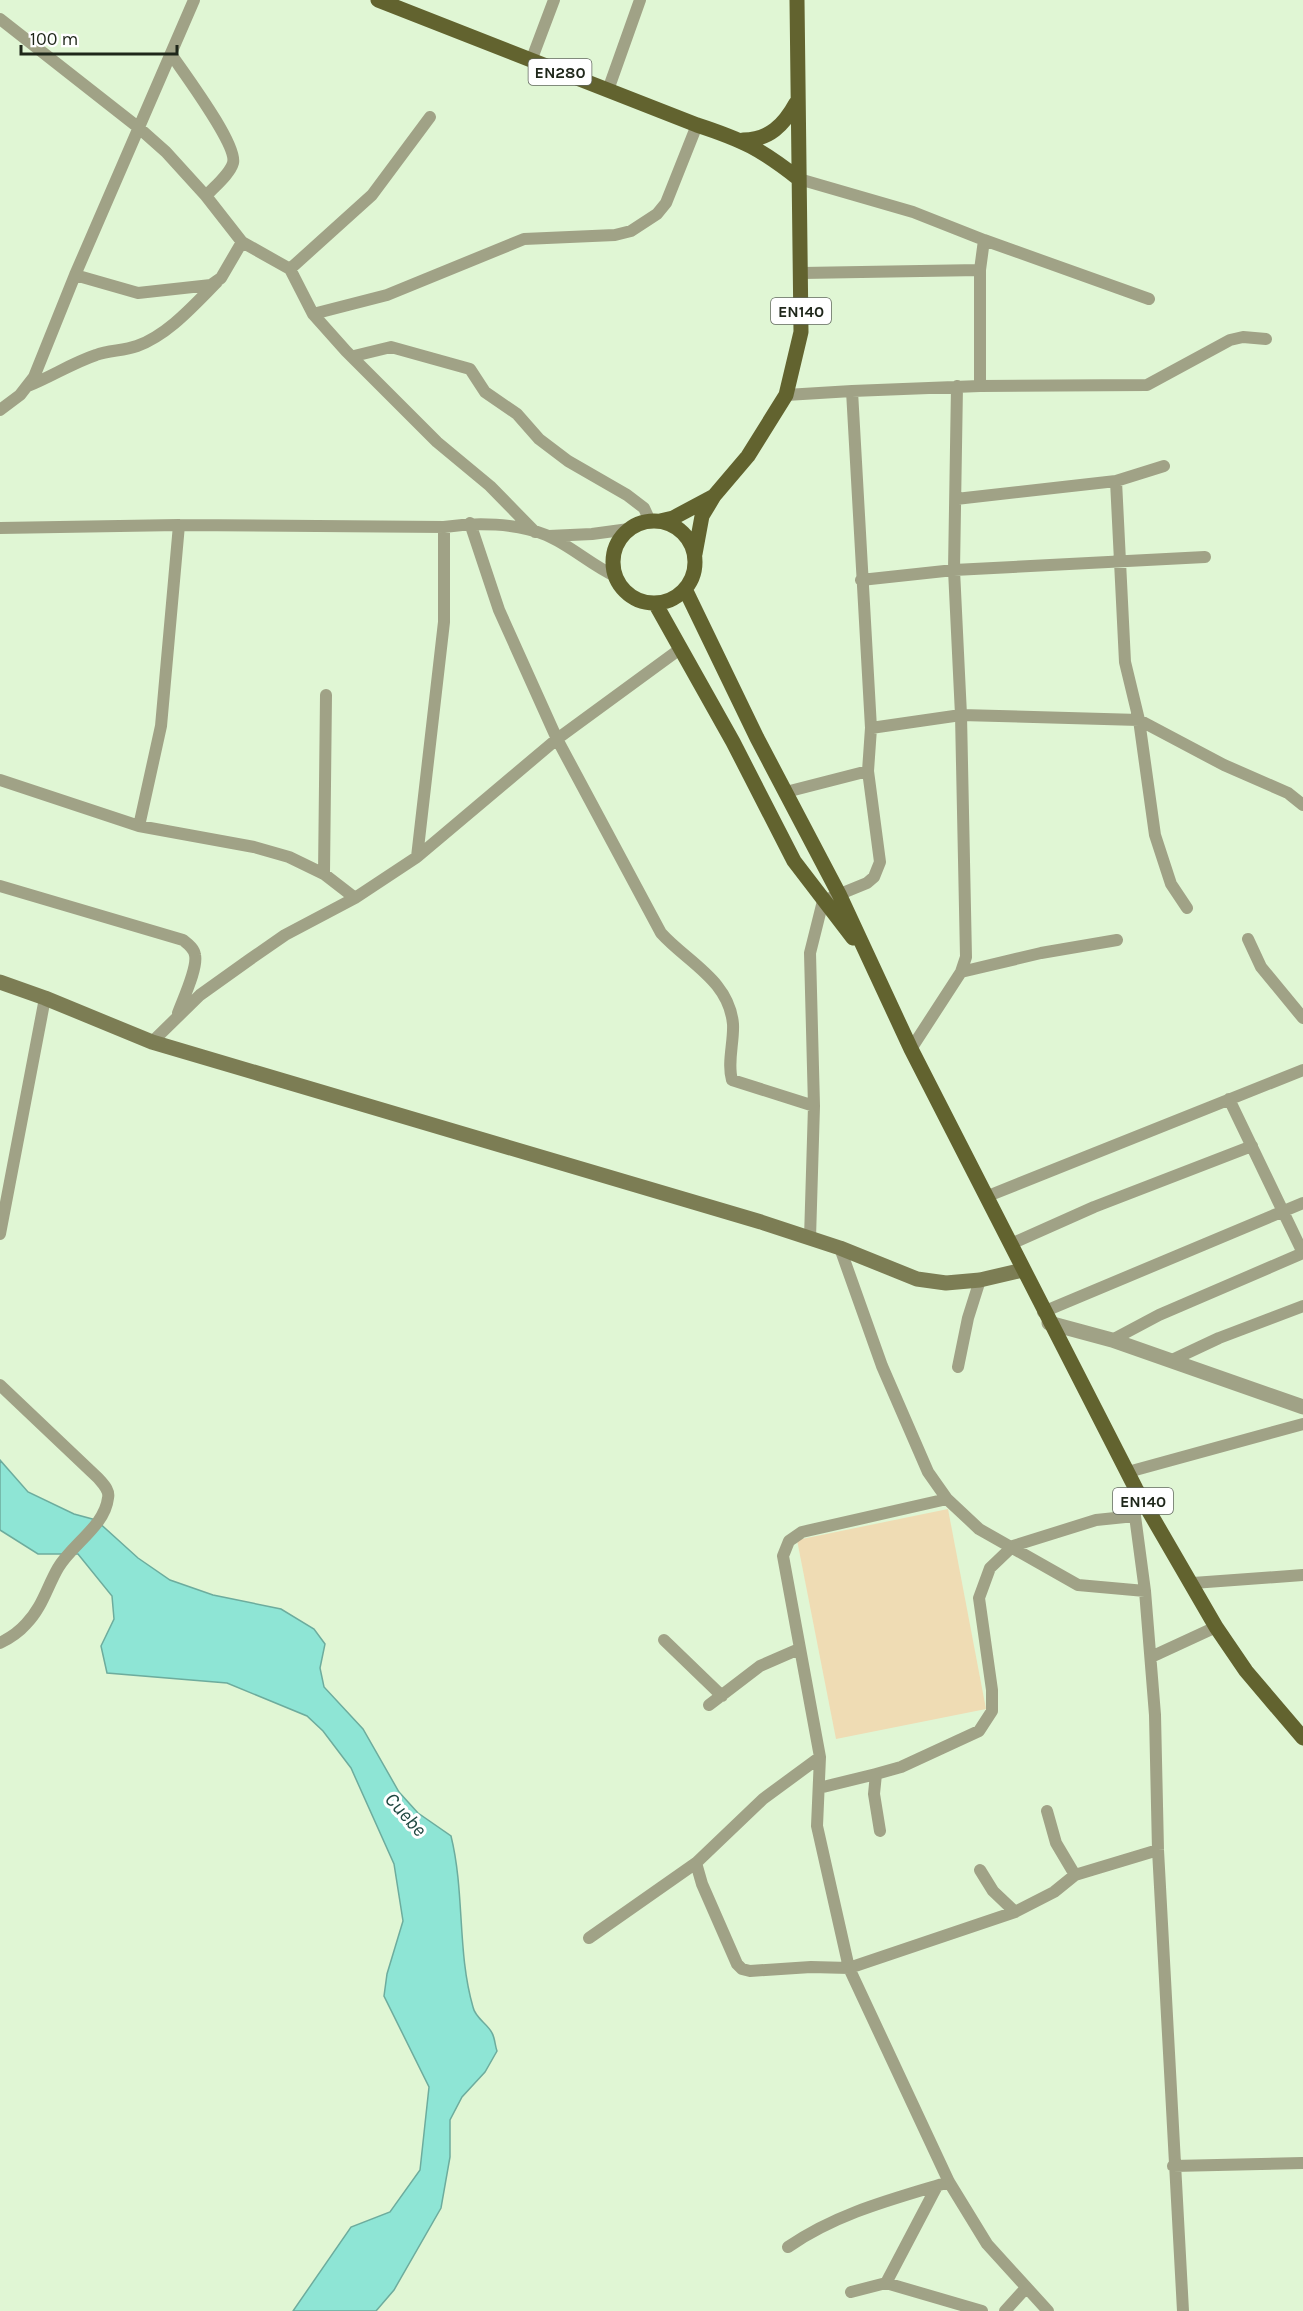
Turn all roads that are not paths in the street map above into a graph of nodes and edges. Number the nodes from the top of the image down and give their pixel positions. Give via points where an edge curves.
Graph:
1 (194, 0) edge
2 (378, 0) edge
3 (554, 0) edge
4 (640, 0) edge
5 (797, 0) edge
6 (0, 19) edge
7 (171, 54) junction
8 (531, 61) junction
9 (608, 90) junction
10 (798, 101) junction
11 (430, 117) dead end
12 (697, 125) junction
13 (139, 128) junction
14 (743, 140) junction
15 (799, 179) junction
16 (206, 196) junction
17 (984, 240) junction
18 (242, 242) junction
19 (290, 269) junction
20 (980, 270) junction
21 (802, 273) junction
22 (75, 275) junction
23 (217, 282) junction
24 (1149, 299) dead end
25 (313, 314) junction
26 (1266, 339) dead end
27 (354, 356) junction
28 (28, 386) junction
29 (957, 386) junction
30 (980, 386) junction
31 (852, 392) junction
32 (786, 395) junction
33 (0, 410) edge
34 (1164, 466) dead end
35 (1116, 481) junction
36 (714, 496) junction
37 (956, 499) junction
38 (655, 521) junction
39 (470, 523) junction
40 (179, 525) junction
41 (444, 527) junction
42 (0, 528) edge
43 (629, 529) junction
44 (542, 534) junction
45 (695, 554) junction
46 (1205, 557) dead end
47 (1122, 560) junction
48 (954, 570) junction
49 (615, 576) junction
50 (861, 580) junction
51 (685, 589) junction
52 (655, 603) junction
53 (680, 649) junction
54 (326, 695) dead end
55 (961, 715) junction
56 (1139, 720) junction
57 (871, 728) junction
58 (556, 739) junction
59 (868, 771) junction
60 (0, 780) edge
61 (786, 792) junction
62 (1303, 805) edge
63 (139, 826) junction
64 (417, 857) junction
65 (324, 874) junction
66 (0, 886) edge
67 (839, 894) junction
68 (355, 897) junction
69 (822, 901) junction
70 (1187, 908) dead end
71 (1248, 939) dead end
72 (1117, 940) dead end
73 (866, 954) junction
74 (962, 972) junction
75 (0, 982) edge
76 (45, 998) junction
77 (177, 1017) junction
78 (1303, 1018) edge
79 (152, 1042) junction
80 (911, 1049) junction
81 (1303, 1070) edge
82 (1229, 1099) junction
83 (814, 1106) junction
84 (1252, 1146) junction
85 (988, 1196) junction
86 (1303, 1203) edge
87 (1284, 1211) junction
88 (0, 1234) edge
89 (810, 1238) junction
90 (1011, 1244) junction
91 (840, 1248) junction
92 (1303, 1253) edge
93 (1023, 1270) junction
94 (980, 1280) junction
95 (1303, 1306) edge
96 (1046, 1318) junction
97 (1112, 1340) junction
98 (1170, 1361) junction
99 (958, 1367) dead end
100 (0, 1385) edge
101 (1302, 1406) edge
102 (1303, 1424) edge
103 (1128, 1472) junction
104 (1136, 1489) junction
105 (947, 1499) junction
106 (1135, 1516) junction
107 (1013, 1546) junction
108 (1303, 1575) edge
109 (1193, 1583) junction
110 (1145, 1591) junction
111 (1216, 1627) junction
112 (664, 1640) dead end
113 (0, 1643) edge
114 (799, 1649) junction
115 (1151, 1657) junction
116 (722, 1696) junction
117 (710, 1705) dead end
118 (1303, 1738) edge
119 (820, 1757) junction
120 (876, 1774) junction
121 (819, 1788) junction
122 (1047, 1810) dead end
123 (880, 1831) dead end
124 (1158, 1850) junction
125 (696, 1863) junction
126 (980, 1870) dead end
127 (1075, 1875) junction
128 (1015, 1912) junction
129 (589, 1938) dead end
130 (849, 1968) junction
131 (1303, 2163) edge
132 (1173, 2166) junction
133 (943, 2184) junction
134 (788, 2247) dead end
135 (886, 2283) junction
136 (1025, 2289) junction
137 (851, 2292) dead end
138 (982, 2311) edge
139 (1005, 2311) edge
140 (1048, 2311) edge
141 (1183, 2311) edge

1 - 7 street
2 - 8 main road, EN280
3 - 8 street
4 - 9 street
5 - 10 main road, EN140
6 - 13 street
7 - 13 street
7 - 16 street via 207,105 234,154 232,167
8 - 9 main road, EN280
9 - 12 main road, EN280
10 - 14 main road via 777,129 756,140
10 - 15 main road, EN140
11 - 19 street via 372,195
12 - 14 main road, EN280
12 - 25 street via 666,203 631,231 524,239 387,295
13 - 16 street
13 - 22 street
14 - 15 main road, EN280
15 - 17 street via 913,212
15 - 21 main road, EN140
16 - 18 street
17 - 20 street
17 - 24 street
18 - 19 street
18 - 23 street
19 - 25 street
20 - 21 street
20 - 30 street
21 - 32 main road, EN140 via 801,332
22 - 23 street via 138,293 160,293
22 - 28 street
23 - 28 street via 150,340 127,350 95,355
25 - 27 street
26 - 30 street via 1230,340 1147,385
27 - 38 street via 391,347 470,369 485,392 517,414 539,439 627,495
27 - 44 street via 437,442
28 - 33 street
29 - 30 street
29 - 31 street
29 - 37 street
31 - 32 street
31 - 50 street
32 - 36 main road, EN140 via 748,456
34 - 35 street
35 - 37 street
35 - 47 street
36 - 38 main road, EN140 via 673,518
36 - 45 main road, EN140 via 702,516
37 - 48 street
38 - 43 main road, EN140
38 - 45 main road via 676,527 689,538
39 - 41 street
39 - 44 street
39 - 58 street via 499,610
40 - 41 street
40 - 42 street
40 - 63 street via 161,726
41 - 64 street via 444,622
43 - 44 street
43 - 49 main road via 615,550
44 - 49 street
45 - 51 main road, EN140 via 692,579
46 - 47 street
47 - 48 street
47 - 56 street via 1125,662
48 - 50 street
48 - 55 street
49 - 52 main road via 631,596
50 - 57 street
51 - 52 main road
51 - 61 main road, EN140
52 - 53 main road, EN140
53 - 58 street
53 - 69 main road, EN140 via 794,861
54 - 65 street
55 - 56 street
55 - 57 street
55 - 74 street via 966,923
56 - 62 street via 1224,765 1288,793
56 - 70 street via 1155,835 1171,884
57 - 59 street
58 - 64 street
58 - 83 street via 661,933 728,999 733,1027 732,1080
59 - 61 street
59 - 67 street via 880,862 867,883
60 - 63 street
61 - 67 main road, EN140
63 - 65 street via 254,847 289,857
64 - 68 street
65 - 68 street
66 - 77 street via 183,940 192,947 195,964
67 - 69 street
67 - 73 main road, EN140
68 - 77 street via 267,948 200,994
69 - 73 main road, EN140
69 - 83 street via 810,952
71 - 78 street via 1260,968
72 - 74 street via 1041,952
73 - 80 main road, EN140
74 - 80 street
75 - 76 main road
76 - 79 main road
76 - 88 street
77 - 79 street
79 - 89 main road
80 - 85 main road, EN140
81 - 82 street
82 - 84 street
82 - 85 street
83 - 89 street
84 - 87 street
84 - 90 street via 1094,1207
85 - 90 main road, EN140
86 - 87 street
87 - 92 street
87 - 96 street
89 - 91 main road
90 - 93 main road, EN140
91 - 94 main road via 917,1279 946,1283
91 - 105 street via 882,1366 928,1472
92 - 97 street via 1159,1315
93 - 94 main road
93 - 96 main road, EN140
94 - 99 street
95 - 98 street
96 - 97 street
96 - 103 main road, EN140
97 - 98 street
98 - 101 street
100 - 113 street via 107,1489 109,1497 101,1515 58,1568 32,1617
102 - 103 street
103 - 104 main road, EN140
104 - 106 street
104 - 109 main road, EN140
105 - 107 street via 979,1529
105 - 114 street via 801,1532 789,1542 783,1556
106 - 107 street via 1096,1520
106 - 110 street
107 - 110 street via 1078,1585
107 - 120 street via 990,1568 979,1598 992,1711 979,1731 901,1767
108 - 109 street
109 - 111 main road, EN140
110 - 115 street
111 - 115 street
111 - 118 main road, EN140 via 1246,1671
112 - 116 street
114 - 116 street via 759,1666
114 - 119 street
115 - 124 street
116 - 117 street
119 - 121 street
119 - 125 street via 764,1799
120 - 121 street
120 - 123 street via 874,1794
121 - 130 street via 817,1826
122 - 127 street via 1056,1843
124 - 127 street
124 - 132 street
125 - 129 street
125 - 130 street via 714,1914 742,1970
126 - 128 street via 993,1891
127 - 128 street via 1054,1892
128 - 130 street
130 - 133 street
131 - 132 street
132 - 141 street
133 - 134 street via 855,2212 814,2229
133 - 135 street
133 - 136 street
135 - 137 street
135 - 138 street
136 - 139 street
136 - 140 street

